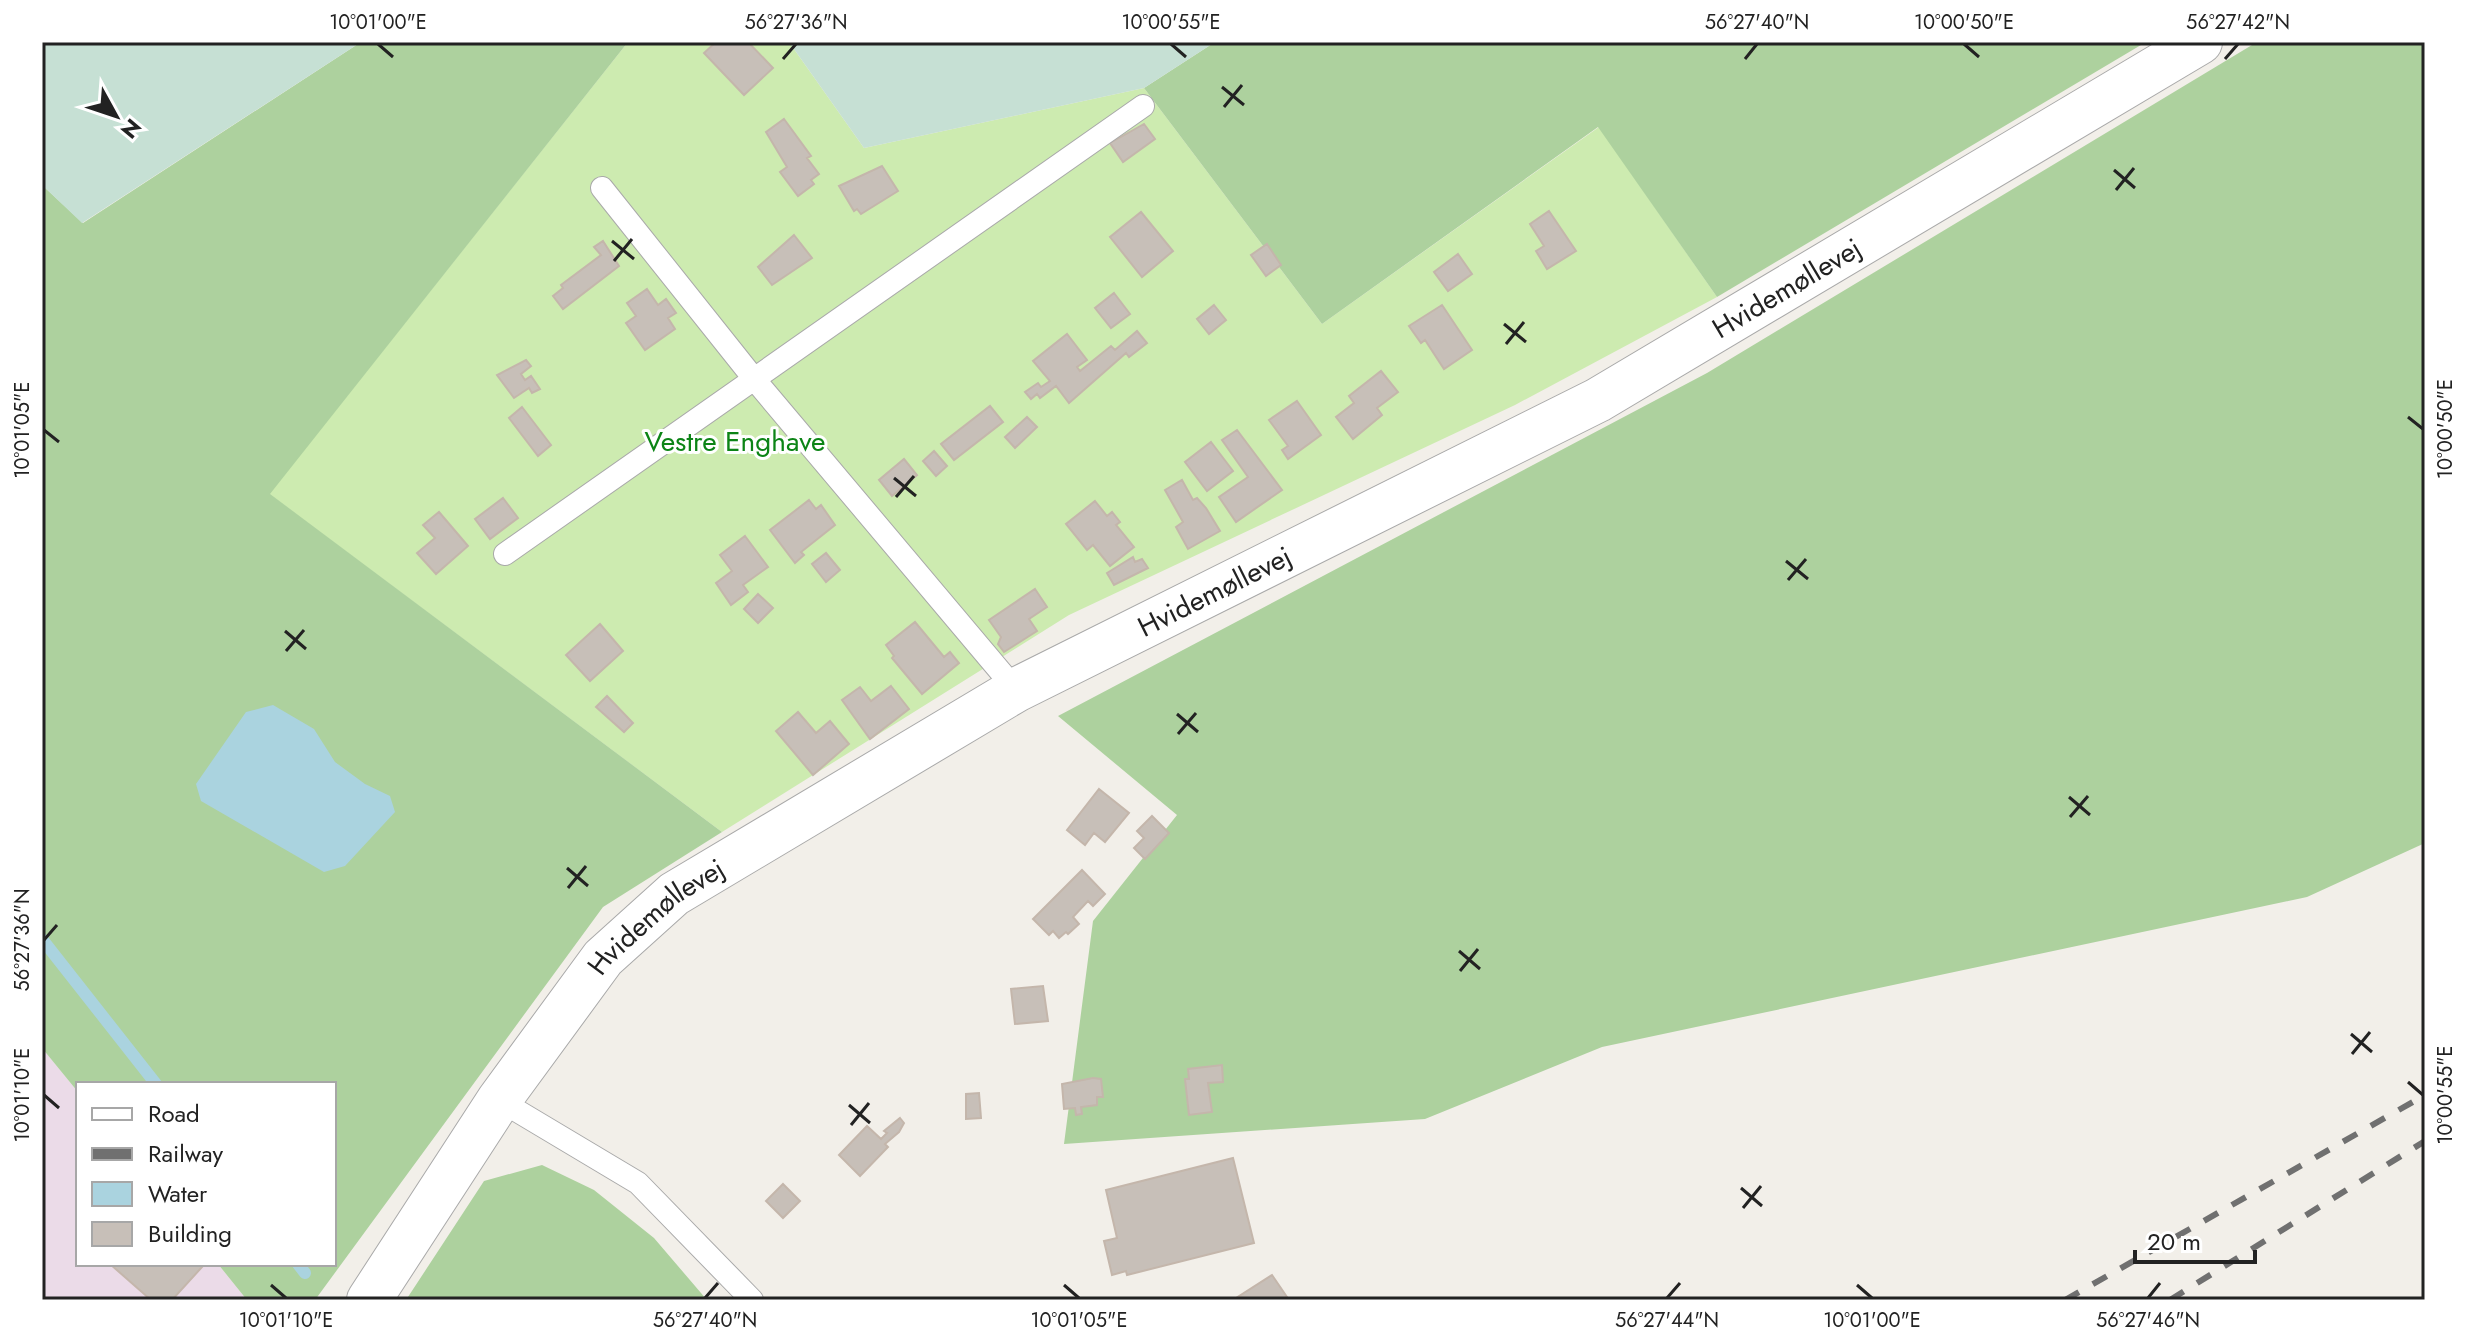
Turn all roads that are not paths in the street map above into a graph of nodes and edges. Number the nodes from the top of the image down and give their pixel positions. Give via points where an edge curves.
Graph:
1 (2200, 42) edge
2 (1143, 106) dead end
3 (602, 188) dead end
4 (755, 380) junction
5 (505, 554) dead end
6 (1016, 690) junction
7 (499, 1100) junction
8 (369, 1300) edge
9 (752, 1300) edge

1 - 6 street, Hvidemøllevej via 1598,400
2 - 4 lane
3 - 4 lane
4 - 5 lane
4 - 6 lane
6 - 7 street, Hvidemøllevej via 674,894 603,958
7 - 8 street, Hvidemøllevej
7 - 9 lane via 638,1183

